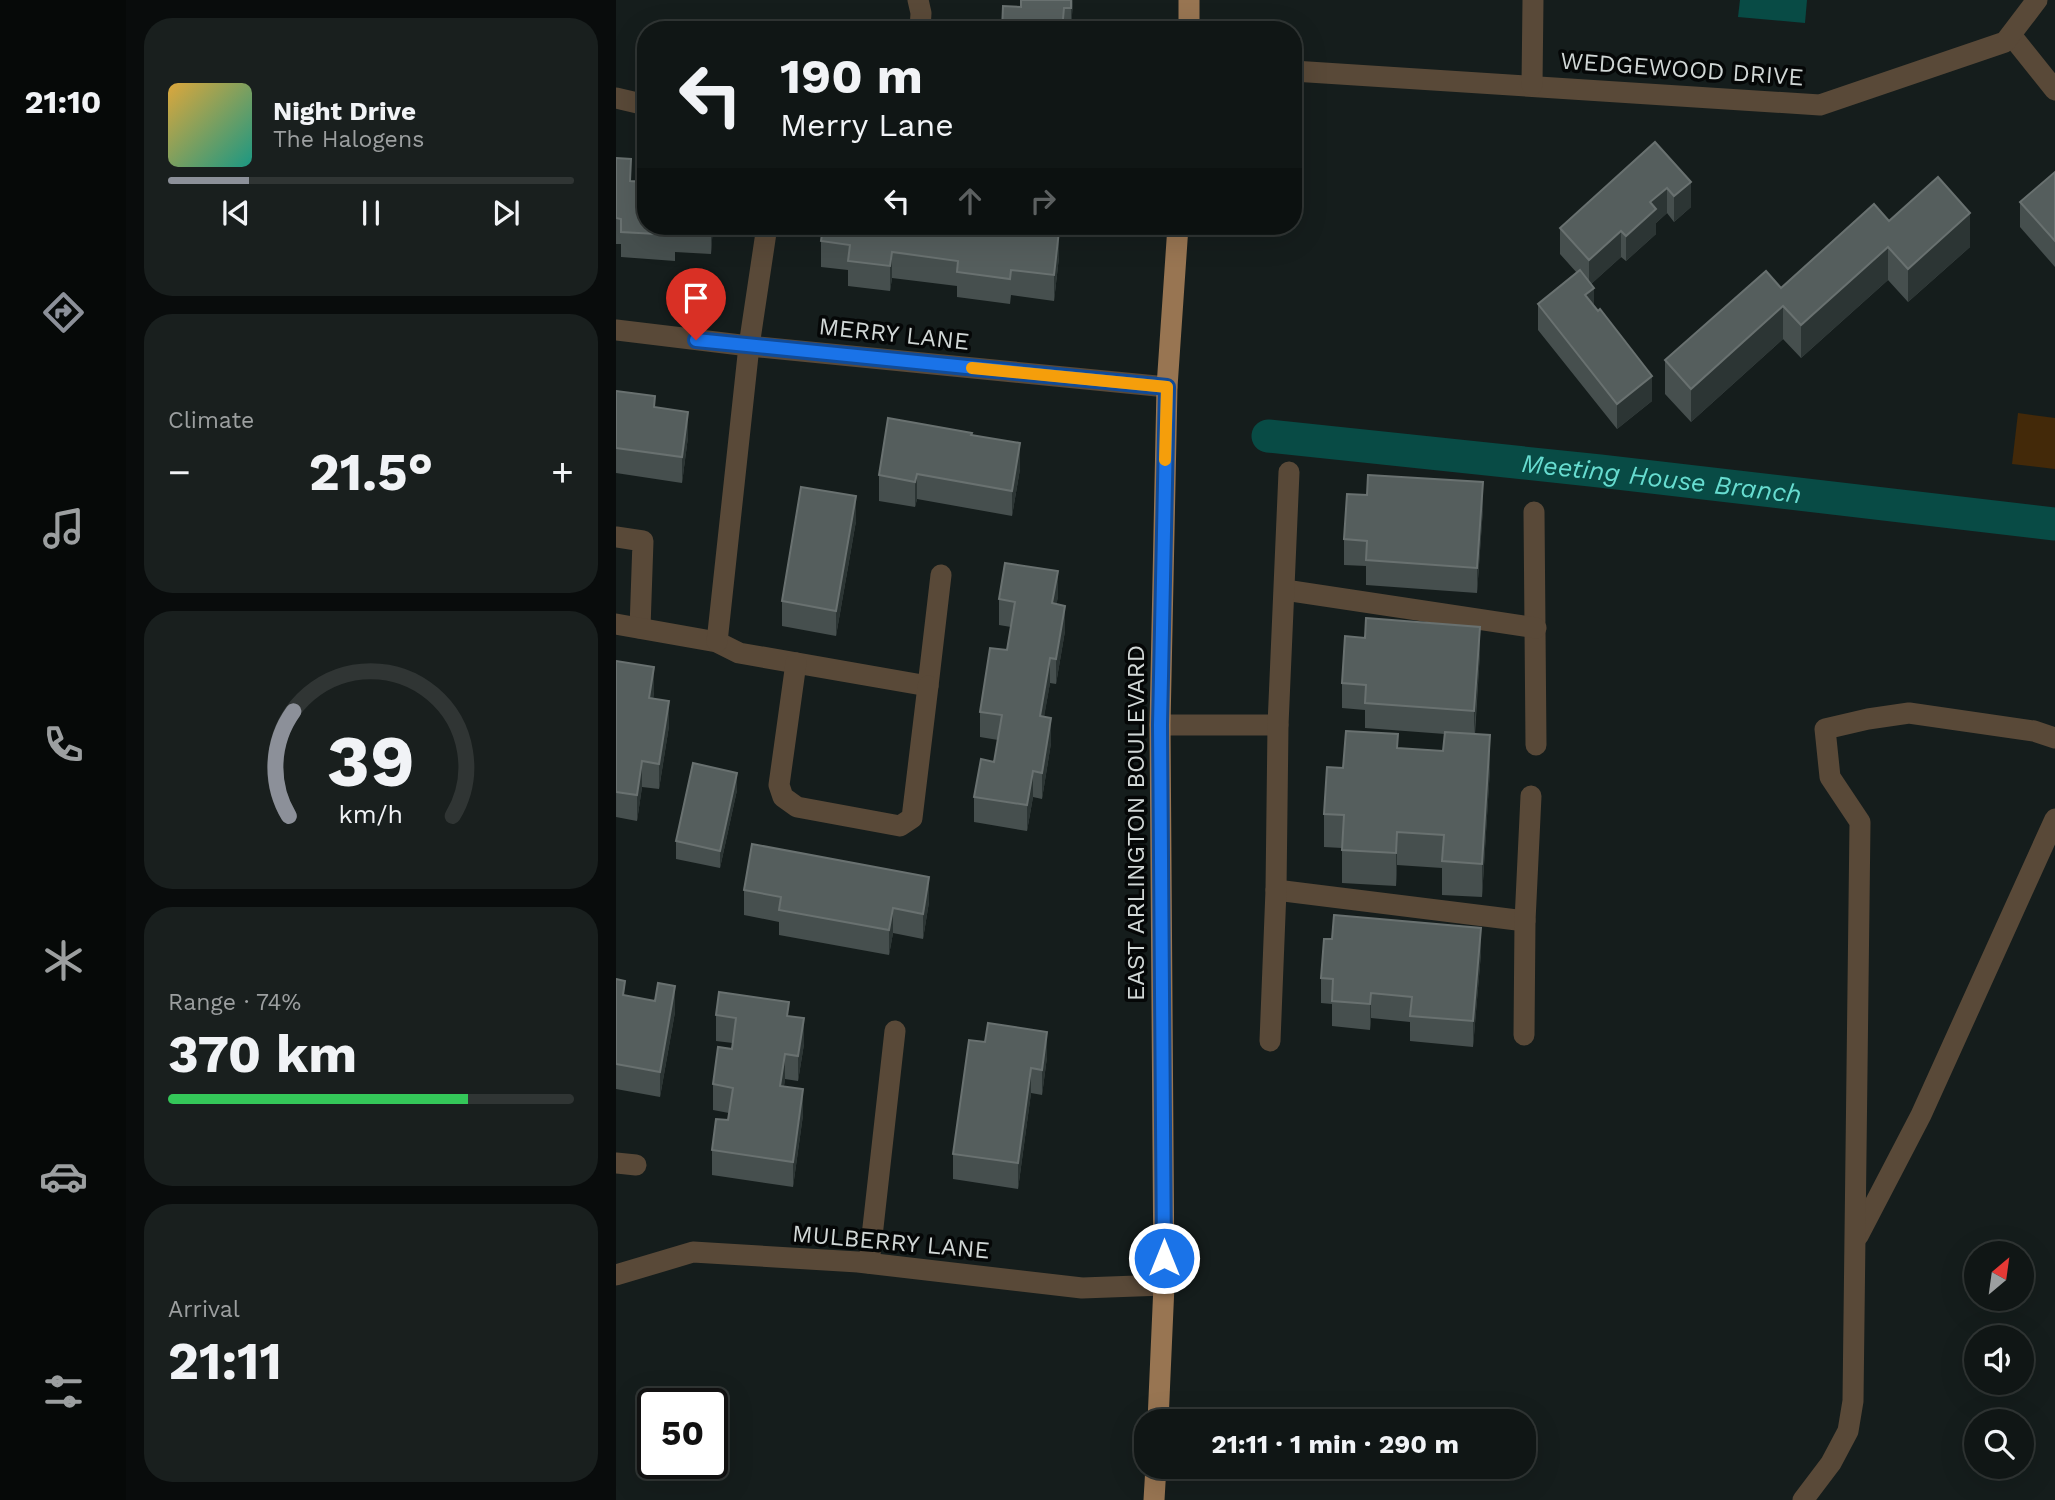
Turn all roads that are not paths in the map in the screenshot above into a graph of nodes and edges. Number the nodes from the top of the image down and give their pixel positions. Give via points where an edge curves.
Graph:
1 (918, 0) edge
2 (1189, 0) edge
3 (1533, 0) edge
4 (2037, 0) edge
5 (921, 21) edge
6 (1189, 21) edge
7 (2011, 35) junction
8 (1302, 72) edge
9 (1532, 85) junction
10 (2055, 90) edge
11 (616, 98) edge
12 (637, 103) edge
13 (766, 235) edge
14 (1177, 235) edge
15 (616, 330) edge
16 (749, 346) junction
17 (1167, 387) junction
18 (1289, 472) dead end
19 (1534, 512) dead end
20 (616, 537) edge
21 (941, 575) dead end
22 (1285, 590) junction
23 (616, 624) edge
24 (640, 628) junction
25 (1536, 628) junction
26 (717, 642) junction
27 (796, 663) junction
28 (928, 686) junction
29 (1160, 725) junction
30 (1278, 725) junction
31 (2055, 738) edge
32 (1536, 745) dead end
33 (1531, 796) dead end
34 (2055, 819) edge
35 (1276, 890) junction
36 (1525, 921) junction
37 (895, 1031) dead end
38 (1524, 1035) dead end
39 (1270, 1041) dead end
40 (1855, 1241) junction
41 (869, 1263) junction
42 (616, 1275) edge
43 (1164, 1285) junction
44 (1159, 1409) edge
45 (1155, 1479) edge
46 (1154, 1500) edge
47 (1804, 1500) edge

1 - 5 street
2 - 6 main road
3 - 9 street
4 - 7 street, WEDGEWOOD DRIVE
7 - 9 street, WEDGEWOOD DRIVE via 2005,42 1820,105
7 - 10 street
8 - 9 street, WEDGEWOOD DRIVE
11 - 12 street
13 - 16 street
14 - 17 main road, EAST ARLINGTON BOULEVARD
15 - 16 street, MERRY LANE
16 - 17 street, MERRY LANE
16 - 26 street
17 - 29 main road, EAST ARLINGTON BOULEVARD
18 - 22 street
19 - 25 street
20 - 24 street via 643,541
21 - 28 street
22 - 25 street
22 - 30 street
23 - 24 street
24 - 26 street
25 - 32 street
26 - 27 street via 739,653
27 - 28 street
27 - 28 street via 779,785 783,797 797,807 900,826 912,818
29 - 30 street
29 - 43 main road, EAST ARLINGTON BOULEVARD
30 - 35 street
31 - 40 street via 1909,713 1825,729 1830,777 1860,822
33 - 36 street
34 - 40 street via 1921,1115
35 - 36 street
35 - 39 street
36 - 38 street
37 - 41 street
40 - 47 street via 1853,1401 1848,1431
41 - 42 street, MULBERRY LANE via 692,1252
41 - 43 street, MULBERRY LANE via 1082,1288
43 - 44 main road, EAST ARLINGTON BOULEVARD
45 - 46 main road

